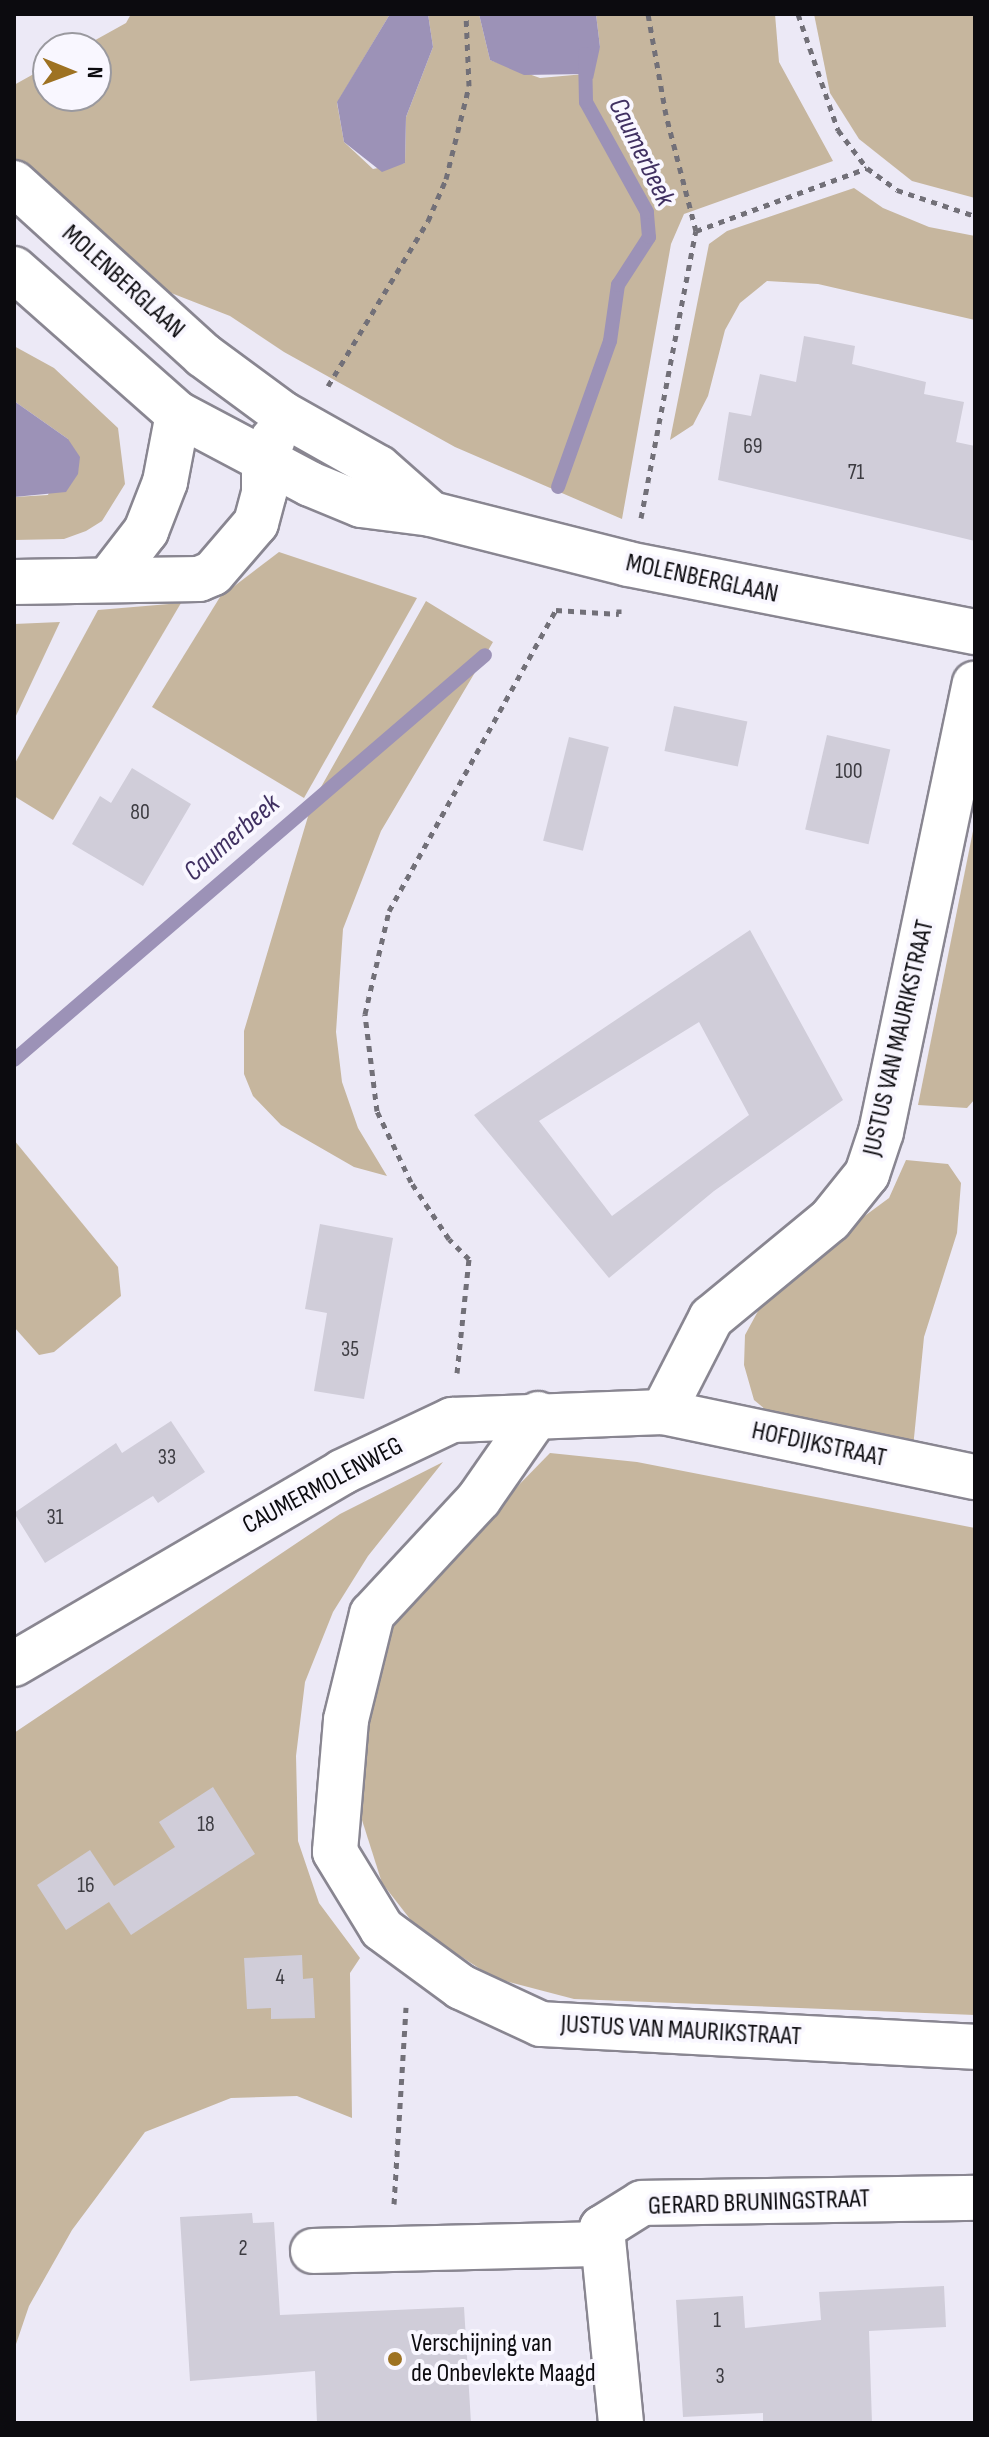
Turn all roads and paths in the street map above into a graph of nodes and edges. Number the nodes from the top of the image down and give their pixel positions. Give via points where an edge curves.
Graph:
1 (466, 14) edge
2 (648, 14) edge
3 (798, 14) edge
4 (867, 168) junction
5 (14, 183) edge
6 (975, 216) edge
7 (696, 231) junction
8 (14, 269) edge
9 (178, 414) junction
10 (293, 421) junction
11 (264, 460) junction
12 (431, 514) junction
13 (628, 564) junction
14 (109, 579) junction
15 (14, 582) edge
16 (975, 632) edge
17 (975, 684) edge
18 (663, 1412) junction
19 (538, 1414) junction
20 (452, 1420) junction
21 (975, 1477) edge
22 (14, 1664) edge
23 (410, 1950) junction
24 (975, 2047) edge
25 (975, 2198) edge
26 (603, 2244) junction
27 (391, 2249) junction
28 (313, 2251) dead end
29 (621, 2423) edge

1 - 10 path via 469,86 446,179 428,221
2 - 7 path via 663,102
3 - 4 path via 838,130
4 - 6 path via 897,190
4 - 7 path
5 - 10 street, MOLENBERGLAAN via 203,355
7 - 13 path
8 - 9 street, MOLENBERGLAAN
9 - 11 street, MOLENBERGLAAN
9 - 14 street via 165,482 146,531
10 - 11 street
10 - 12 street, MOLENBERGLAAN via 379,468
11 - 12 street, MOLENBERGLAAN via 361,505
11 - 14 street via 264,493 256,523 213,573 199,579
12 - 13 street, MOLENBERGLAAN
13 - 16 street, MOLENBERGLAAN
13 - 20 path via 619,614 556,610 389,911 365,1014 377,1111 411,1182 469,1259
14 - 15 street
17 - 18 street, JUSTUS VAN MAURIKSTRAAT via 881,1132 867,1174 830,1220 711,1318
18 - 19 street, CAUMERMOLENWEG
18 - 21 street, HOFDIJKSTRAAT
19 - 20 street, CAUMERMOLENWEG
19 - 23 street, JUSTUS VAN MAURIKSTRAAT via 479,1499 372,1614 346,1720 335,1852 382,1929
20 - 22 street, CAUMERMOLENWEG via 342,1472
23 - 24 street, JUSTUS VAN MAURIKSTRAAT via 461,1987 541,2024
23 - 27 path
25 - 26 street, GERARD BRUNINGSTRAAT via 642,2203 602,2228
26 - 27 street
26 - 29 street
27 - 28 street

